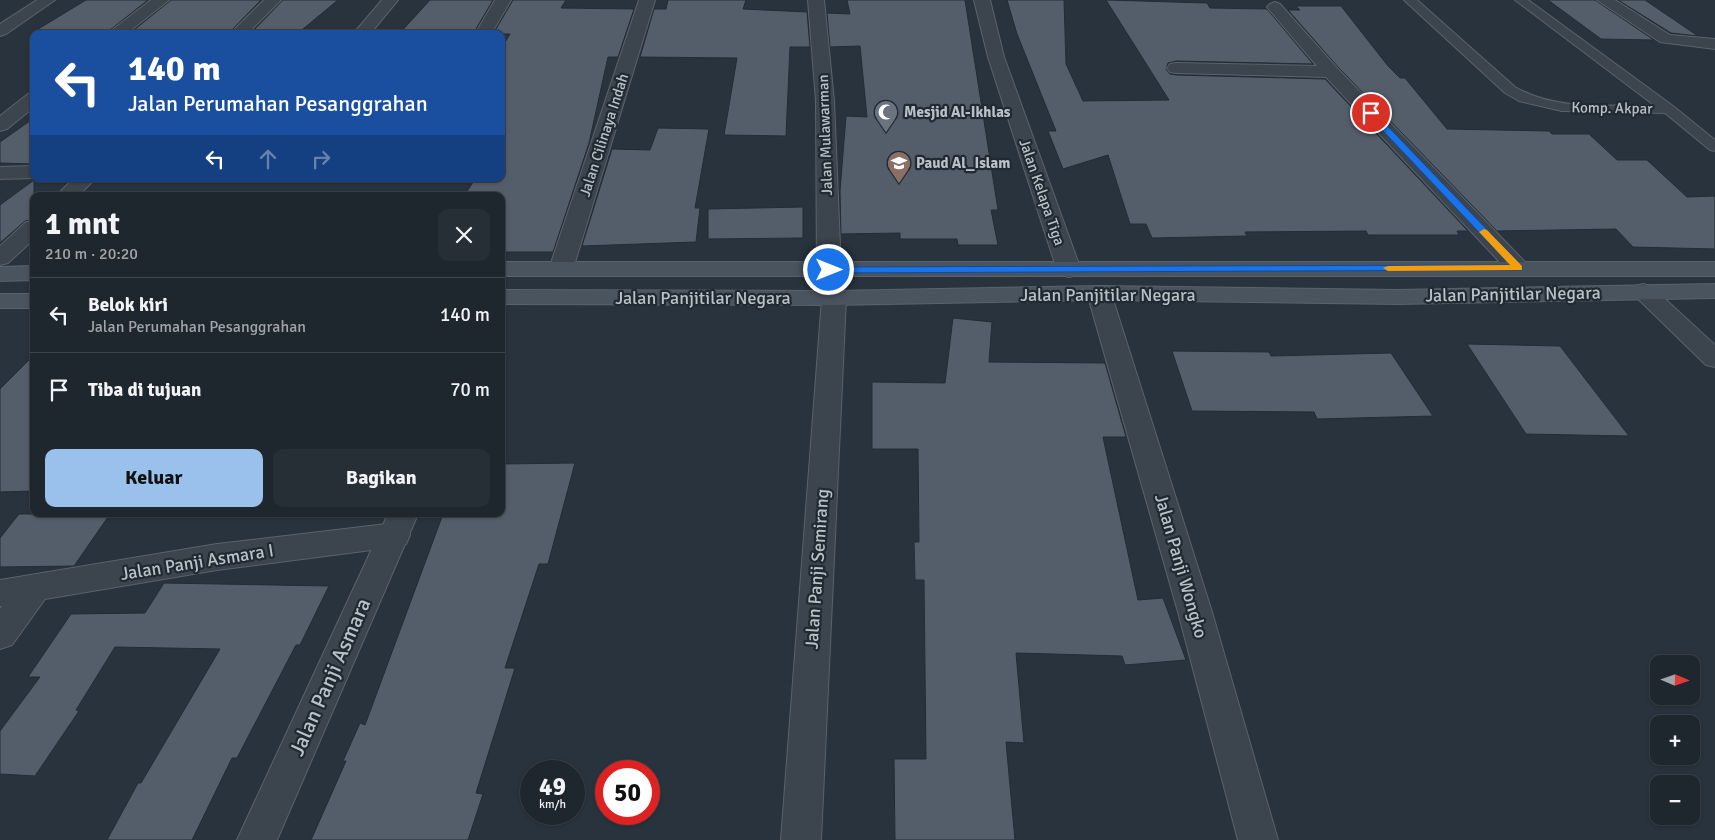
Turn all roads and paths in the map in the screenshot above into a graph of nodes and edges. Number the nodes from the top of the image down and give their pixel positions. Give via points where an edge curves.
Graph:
1 (47, 0) edge
2 (161, 0) edge
3 (273, 0) edge
4 (390, 0) edge
5 (503, 0) edge
6 (647, 0) edge
7 (816, 0) edge
8 (982, 0) edge
9 (1410, 0) edge
10 (1521, 0) edge
11 (1605, 0) edge
12 (1275, 7) dead end
13 (0, 30) edge
14 (120, 30) edge
15 (242, 30) edge
16 (364, 30) edge
17 (485, 30) edge
18 (1715, 44) edge
19 (1176, 68) dead end
20 (1331, 72) junction
21 (30, 101) edge
22 (1668, 109) junction
23 (0, 125) edge
24 (1715, 147) edge
25 (0, 172) edge
26 (30, 172) edge
27 (82, 182) edge
28 (70, 192) edge
29 (30, 231) edge
30 (0, 258) edge
31 (1518, 268) junction
32 (561, 269) junction
33 (1715, 269) edge
34 (1069, 270) junction
35 (505, 272) edge
36 (30, 273) edge
37 (0, 274) edge
38 (832, 284) junction
39 (1643, 291) junction
40 (1715, 291) edge
41 (1099, 293) junction
42 (505, 297) edge
43 (0, 301) edge
44 (30, 301) edge
45 (1715, 359) edge
46 (399, 524) edge
47 (35, 587) junction
48 (0, 593) edge
49 (0, 635) edge
50 (257, 840) edge
51 (801, 840) edge
52 (1258, 840) edge

1 - 13 street
2 - 14 street
3 - 15 street
4 - 16 street
5 - 17 street
6 - 32 street, Jalan Cilinaya Indah
7 - 38 street, Jalan Mulawarman via 825,101
8 - 34 street, Jalan Kelapa Tiga via 996,57
9 - 22 lane, Komp. Akpar via 1522,98 1562,107
10 - 22 lane, Komp. Akpar
11 - 18 street via 1660,37
12 - 20 street
19 - 20 street
20 - 31 street
21 - 23 street
22 - 24 lane
25 - 26 street
27 - 28 street
29 - 30 street
31 - 33 main road
31 - 34 main road
32 - 35 main road
32 - 38 main road
34 - 38 main road
36 - 37 main road
38 - 41 main road, Jalan Panjitilar Negara
38 - 42 main road, Jalan Panjitilar Negara
38 - 51 street, Jalan Panji Semirang
39 - 40 main road, Jalan Panjitilar Negara
39 - 41 main road, Jalan Panjitilar Negara via 1398,297
39 - 45 street
41 - 52 street, Jalan Panji Wongko via 1195,612
43 - 44 main road
46 - 47 street, Jalan Panji Asmara I
46 - 50 street, Jalan Panji Asmara
47 - 48 street, Jalan Panji Asmara I
47 - 49 street

